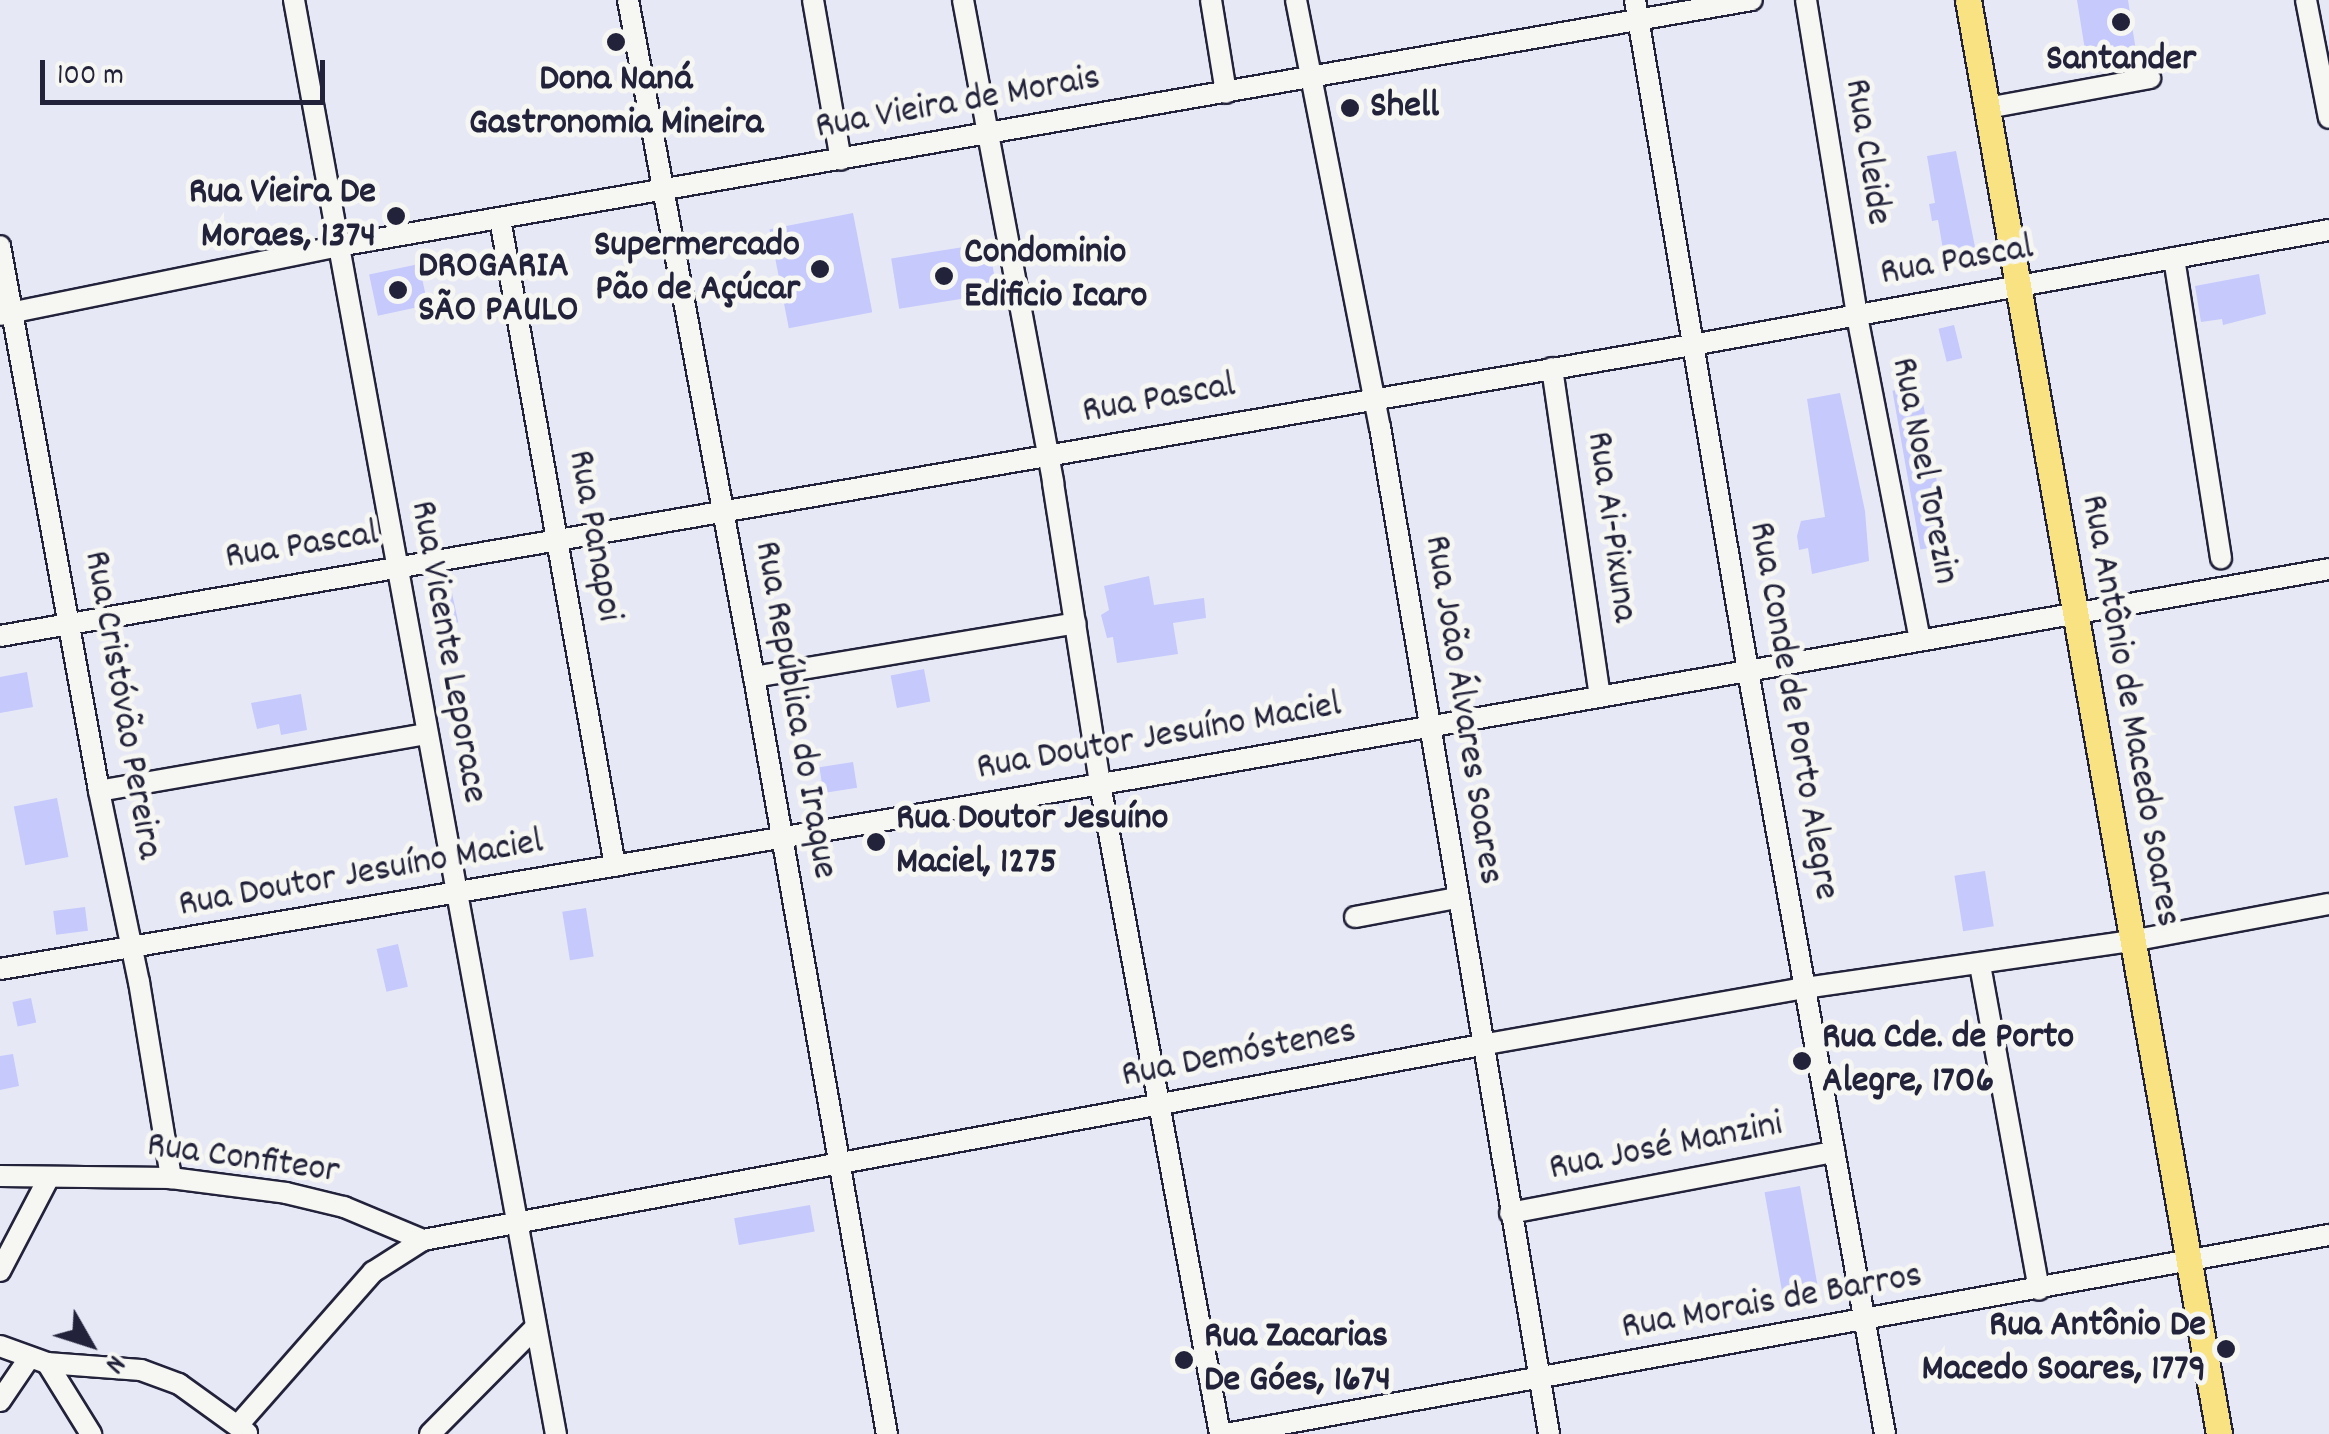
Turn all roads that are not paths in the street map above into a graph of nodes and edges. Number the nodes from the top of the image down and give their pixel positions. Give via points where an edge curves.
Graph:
1 (294, 0) edge
2 (628, 0) edge
3 (813, 0) edge
4 (963, 0) edge
5 (1212, 0) edge
6 (1296, 0) edge
7 (1752, 0) edge
8 (1806, 0) edge
9 (1968, 0) edge
10 (2306, 0) edge
11 (1637, 10) edge
12 (2150, 78) dead end
13 (1308, 79) junction
14 (1226, 93) junction
15 (1987, 108) junction
16 (2329, 118) edge
17 (988, 133) junction
18 (841, 160) junction
19 (663, 191) junction
20 (500, 219) junction
21 (2329, 230) edge
22 (0, 246) edge
23 (338, 246) junction
24 (2174, 258) junction
25 (2017, 288) junction
26 (6, 314) edge
27 (1858, 316) junction
28 (1692, 345) junction
29 (1552, 368) junction
30 (1374, 397) junction
31 (1046, 456) junction
32 (722, 510) junction
33 (559, 541) junction
34 (2221, 558) dead end
35 (395, 567) junction
36 (2329, 568) edge
37 (2072, 613) junction
38 (71, 621) junction
39 (1075, 623) junction
40 (0, 636) edge
41 (1920, 640) junction
42 (1748, 670) junction
43 (754, 677) junction
44 (1600, 697) junction
45 (1430, 727) junction
46 (424, 734) junction
47 (1100, 784) junction
48 (99, 790) junction
49 (782, 837) junction
50 (615, 866) junction
51 (457, 894) junction
52 (1458, 898) junction
53 (2329, 904) edge
54 (1355, 917) dead end
55 (2131, 942) junction
56 (132, 949) junction
57 (1980, 965) junction
58 (0, 969) edge
59 (1805, 988) junction
60 (1481, 1044) junction
61 (1162, 1106) junction
62 (1834, 1152) junction
63 (836, 1164) junction
64 (0, 1176) edge
65 (170, 1178) junction
66 (48, 1179) junction
67 (1510, 1213) junction
68 (515, 1223) junction
69 (2329, 1235) edge
70 (423, 1240) junction
71 (2188, 1262) junction
72 (0, 1271) edge
73 (2039, 1290) junction
74 (1864, 1321) junction
75 (535, 1328) junction
76 (0, 1346) edge
77 (38, 1360) junction
78 (1538, 1380) junction
79 (0, 1401) edge
80 (244, 1429) edge
81 (90, 1434) edge
82 (430, 1434) edge
83 (556, 1434) edge
84 (887, 1434) edge
85 (1223, 1434) edge
86 (1549, 1434) edge
87 (1885, 1434) edge
88 (2219, 1434) edge

1 - 23 street, Rua Vicente Leporace
2 - 19 street, Rua República do Iraque
3 - 18 street
4 - 17 street
5 - 14 street
6 - 13 street, Rua João Álvares Soares
7 - 11 street, Rua Vieira de Morais
8 - 27 street, Rua Cleide
9 - 15 main road, Rua Antônio de Macedo Soares
10 - 16 street
11 - 13 street, Rua Vieira de Morais
11 - 28 street, Rua Conde de Porto Alegre
12 - 15 street
13 - 14 street, Rua Vieira de Morais
13 - 30 street, Rua João Álvares Soares
14 - 17 street, Rua Vieira de Morais
15 - 25 main road, Rua Antônio de Macedo Soares
17 - 18 street, Rua Vieira de Morais
17 - 31 street
18 - 19 street, Rua Vieira de Morais
19 - 20 street, Rua Vieira de Morais
19 - 32 street, Rua República do Iraque
20 - 23 street, Rua Vieira de Morais
20 - 33 street, Rua Panapoi
21 - 24 street, Rua Pascal
22 - 26 street, Rua Cristóvão Pereira
23 - 26 street, Rua Vieira de Morais
23 - 35 street, Rua Vicente Leporace
24 - 25 street, Rua Pascal
24 - 34 street
25 - 27 street, Rua Pascal
25 - 37 main road, Rua Antônio de Macedo Soares
26 - 38 street, Rua Cristóvão Pereira
27 - 28 street, Rua Pascal
27 - 41 street, Rua Noel Torezin
28 - 29 street, Rua Pascal
28 - 42 street, Rua Conde de Porto Alegre
29 - 30 street, Rua Pascal
29 - 44 street, Rua Ai-Pixuna
30 - 31 street, Rua Pascal
30 - 45 street, Rua João Álvares Soares
31 - 32 street, Rua Pascal
31 - 39 street
32 - 33 street, Rua Pascal
32 - 43 street, Rua República do Iraque
33 - 35 street, Rua Pascal
33 - 50 street, Rua Panapoi
35 - 38 street, Rua Pascal
35 - 46 street, Rua Vicente Leporace
36 - 37 street, Rua Doutor Jesuíno Maciel
37 - 41 street, Rua Doutor Jesuíno Maciel
37 - 55 main road, Rua Antônio de Macedo Soares
38 - 40 street, Rua Pascal
38 - 48 street, Rua Cristóvão Pereira
39 - 43 street
39 - 47 street
41 - 42 street, Rua Doutor Jesuíno Maciel
42 - 44 street, Rua Doutor Jesuíno Maciel
42 - 59 street, Rua Conde de Porto Alegre
43 - 49 street, Rua República do Iraque
44 - 45 street, Rua Doutor Jesuíno Maciel
45 - 47 street, Rua Doutor Jesuíno Maciel
45 - 52 street, Rua João Álvares Soares
46 - 48 street
46 - 51 street, Rua Vicente Leporace
47 - 49 street, Rua Doutor Jesuíno Maciel
47 - 61 street
48 - 56 street, Rua Cristóvão Pereira
49 - 50 street, Rua Doutor Jesuíno Maciel
49 - 63 street, Rua República do Iraque
50 - 51 street, Rua Doutor Jesuíno Maciel
51 - 56 street, Rua Doutor Jesuíno Maciel
51 - 68 street, Rua Vicente Leporace
52 - 54 street
52 - 60 street, Rua João Álvares Soares
53 - 55 street, Rua Demóstenes
55 - 57 street, Rua Demóstenes
55 - 71 main road, Rua Antônio de Macedo Soares
56 - 58 street, Rua Doutor Jesuíno Maciel
56 - 65 street, Rua Cristóvão Pereira
57 - 59 street, Rua Demóstenes
57 - 73 street
59 - 60 street, Rua Demóstenes
59 - 62 street, Rua Conde de Porto Alegre
60 - 61 street, Rua Demóstenes
60 - 67 street, Rua João Álvares Soares
61 - 63 street, Rua Demóstenes
61 - 85 street
62 - 67 street, Rua José Manzini
62 - 74 street, Rua Conde de Porto Alegre
63 - 68 street, Rua Demóstenes
63 - 84 street, Rua República do Iraque
64 - 66 street, Rua Confiteor
65 - 66 street, Rua Confiteor
65 - 70 street, Rua Confiteor via 314,1198
66 - 72 street
67 - 78 street, Rua João Álvares Soares
68 - 70 street, Rua Demóstenes
68 - 75 street, Rua Vicente Leporace
69 - 71 street, Rua Morais de Barros
70 - 80 street, Rua Demóstenes via 373,1272
71 - 73 street, Rua Morais de Barros
71 - 88 main road, Rua Antônio de Macedo Soares
73 - 74 street, Rua Morais de Barros
74 - 78 street, Rua Morais de Barros
74 - 87 street, Rua Conde de Porto Alegre
75 - 82 street
75 - 83 street, Rua Vicente Leporace
76 - 77 street
77 - 79 street
77 - 80 street via 141,1370 179,1384
77 - 81 street
78 - 85 street, Rua Morais de Barros
78 - 86 street, Rua João Álvares Soares

